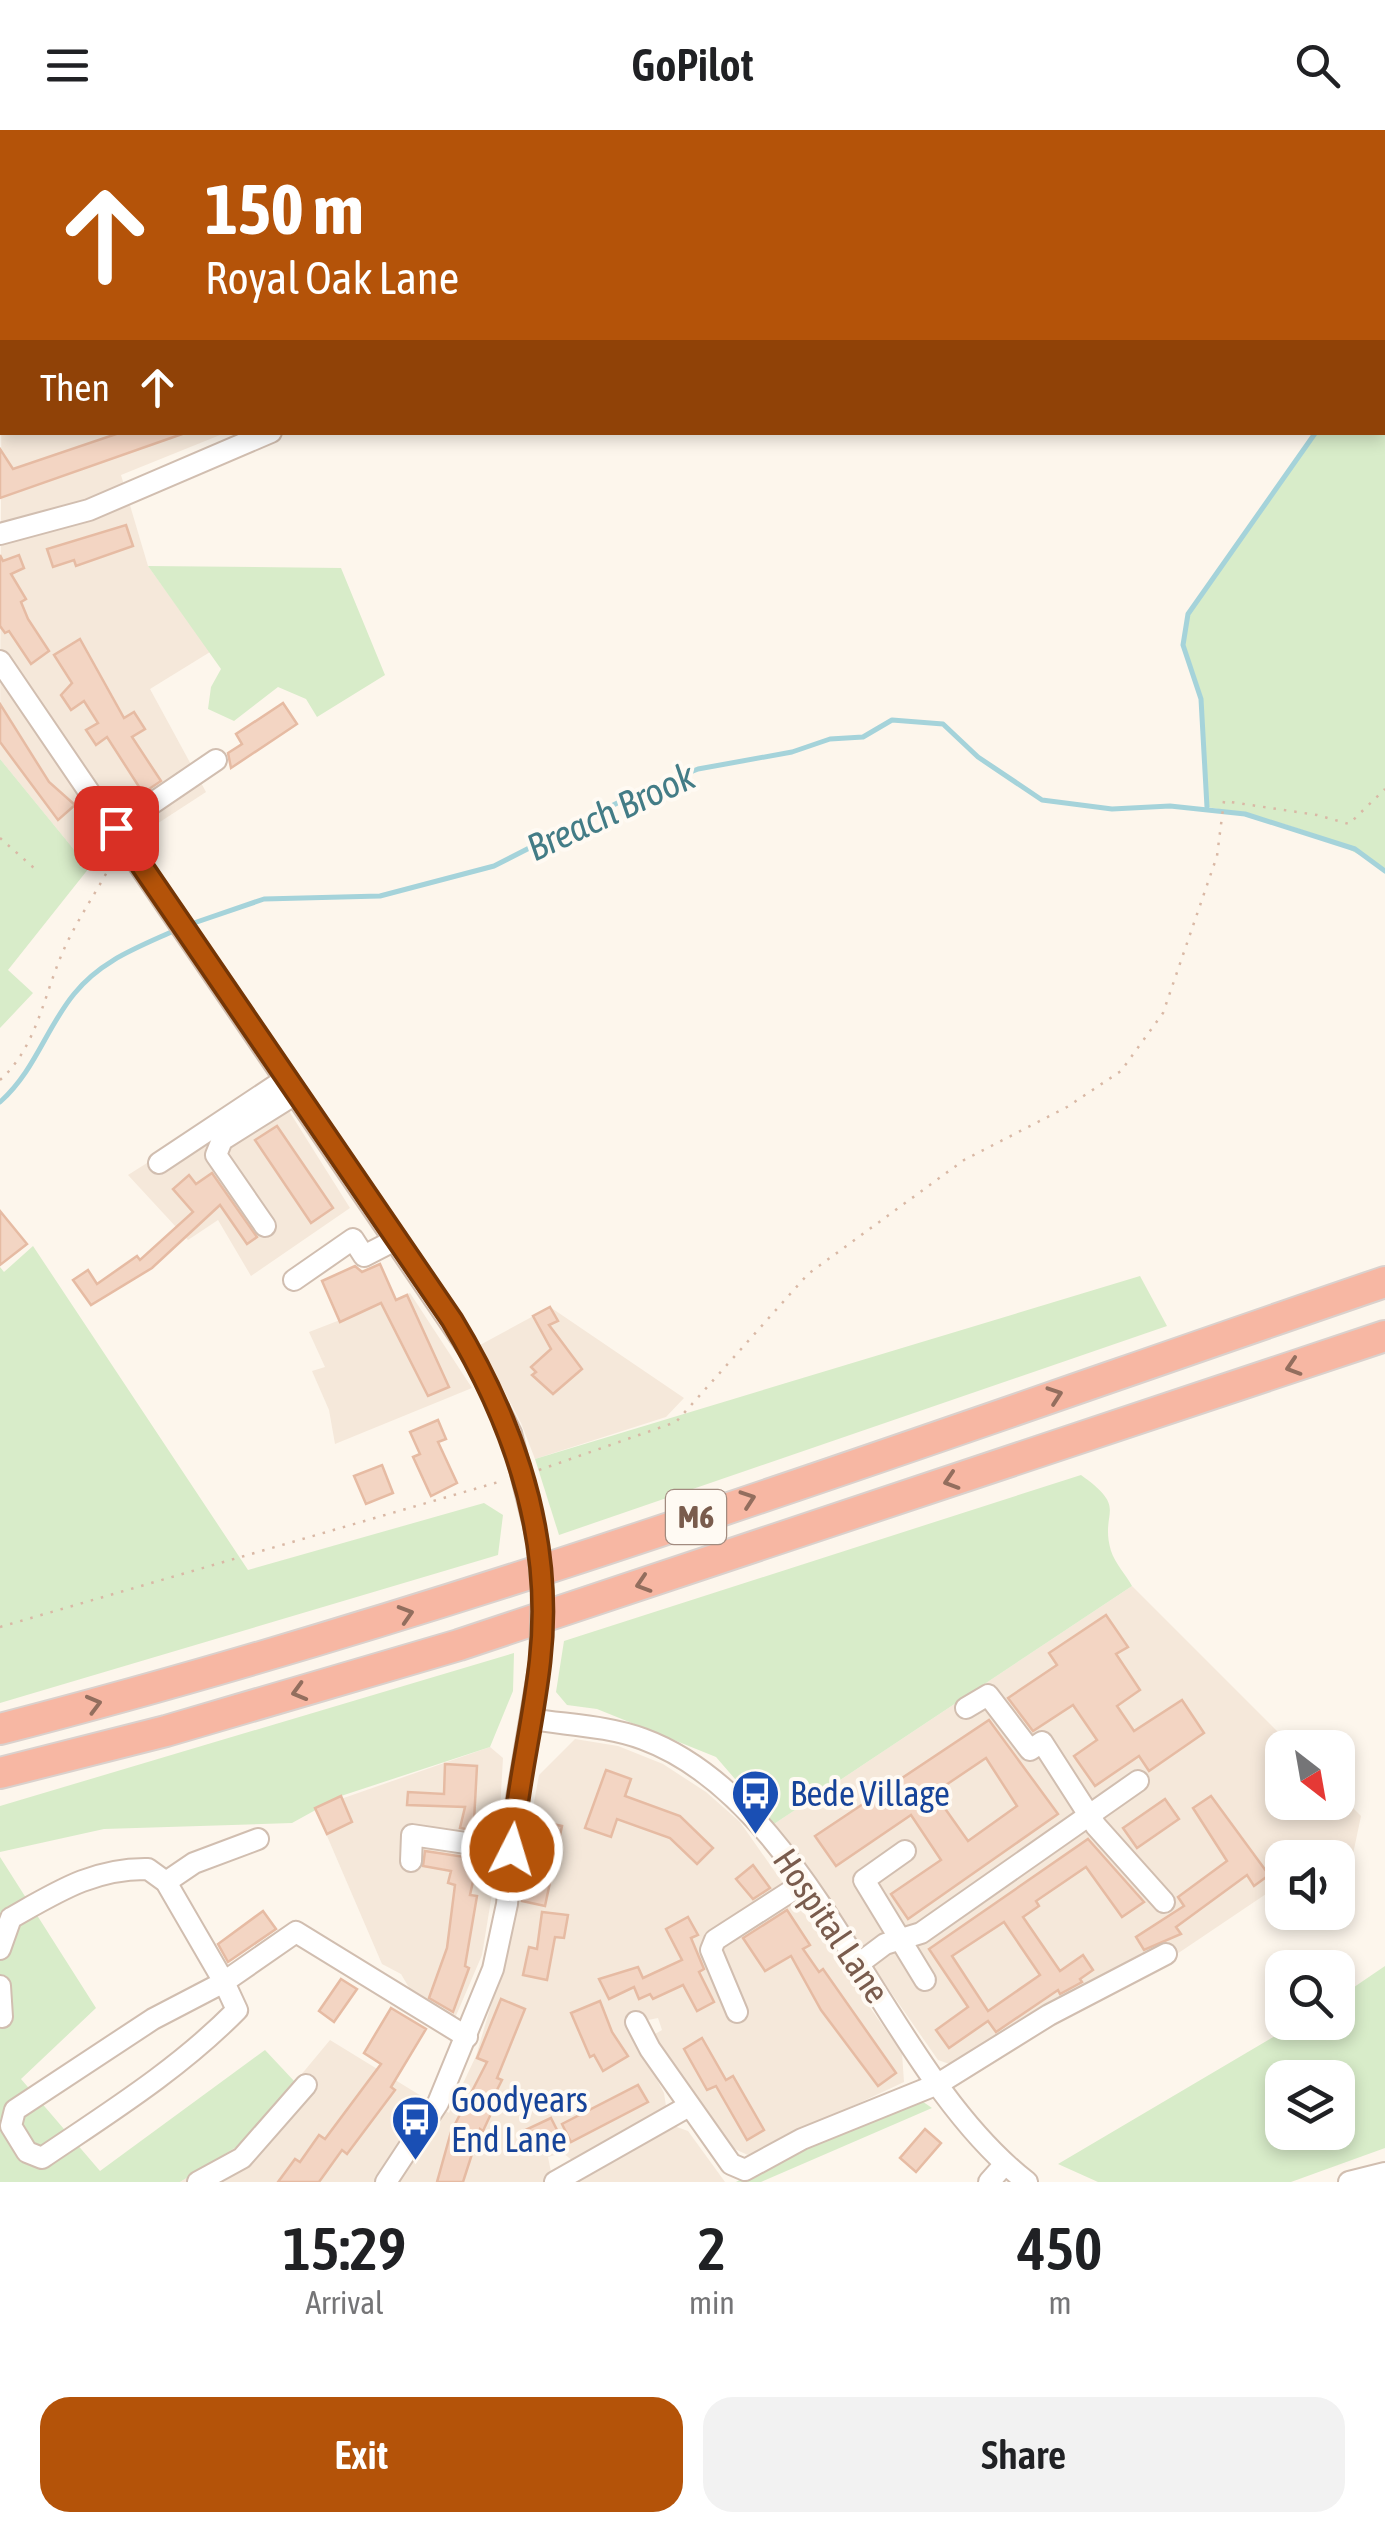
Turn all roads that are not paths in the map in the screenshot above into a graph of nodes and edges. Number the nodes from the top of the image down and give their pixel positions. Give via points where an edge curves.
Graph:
1 (263, 435) edge
2 (0, 534) edge
3 (0, 662) edge
4 (216, 760) dead end
5 (116, 828) junction
6 (292, 1085) junction
7 (159, 1163) dead end
8 (264, 1226) dead end
9 (397, 1238) junction
10 (294, 1280) dead end
11 (1385, 1282) edge
12 (1385, 1336) edge
13 (966, 1708) dead end
14 (531, 1719) junction
15 (0, 1729) edge
16 (0, 1773) edge
17 (1138, 1781) dead end
18 (1090, 1814) junction
19 (258, 1838) dead end
20 (512, 1850) junction
21 (905, 1851) dead end
22 (411, 1861) dead end
23 (166, 1882) junction
24 (802, 1884) junction
25 (1164, 1902) dead end
26 (899, 1940) junction
27 (0, 1950) edge
28 (1166, 1954) dead end
29 (857, 1965) junction
30 (925, 1980) dead end
31 (224, 1982) junction
32 (0, 1986) edge
33 (737, 2012) dead end
34 (2, 2017) edge
35 (636, 2022) dead end
36 (468, 2037) junction
37 (938, 2084) junction
38 (306, 2085) dead end
39 (688, 2106) junction
40 (1005, 2164) junction
41 (1385, 2173) edge
42 (198, 2182) edge
43 (386, 2182) edge
44 (554, 2182) edge
45 (989, 2182) edge
46 (1028, 2182) edge
47 (1349, 2182) edge

1 - 2 street via 89,510
3 - 5 street
4 - 5 street
5 - 6 street
6 - 7 street
6 - 8 street via 222,1140 216,1156
6 - 9 street
9 - 10 street via 364,1256 353,1239
9 - 14 street, bridge via 488,1380 524,1475 542,1593
15 -> 11 highway, M6 via 455,1599
12 -> 16 highway, M6 via 459,1645
13 - 18 street via 988,1695 1030,1750 1042,1742
14 - 20 street
14 - 24 street, Hospital Lane via 611,1730 681,1757 754,1818
17 - 18 street
18 - 25 street
18 - 26 street via 921,1933
19 - 23 street
20 - 22 street via 412,1835
20 - 36 street via 500,1942
21 - 26 street via 864,1880
23 - 27 street via 148,1869 95,1872 11,1918
23 - 31 street
24 - 29 street, Hospital Lane
24 - 33 street via 715,1940 712,1950
26 - 29 street
26 - 30 street
28 - 37 street
29 - 37 street, Hospital Lane
31 - 31 street via 238,2010 212,2036 42,2158 27,2152 11,2126 14,2110 153,2019
31 - 36 street via 296,1932
32 - 34 street
35 - 39 street
36 - 43 street via 438,2103
37 - 39 street via 802,2139 745,2170 731,2164
37 - 40 street, Hospital Lane
38 - 42 street via 242,2158
39 - 44 street
40 - 45 street
40 - 46 street, Hospital Lane
41 - 47 street

